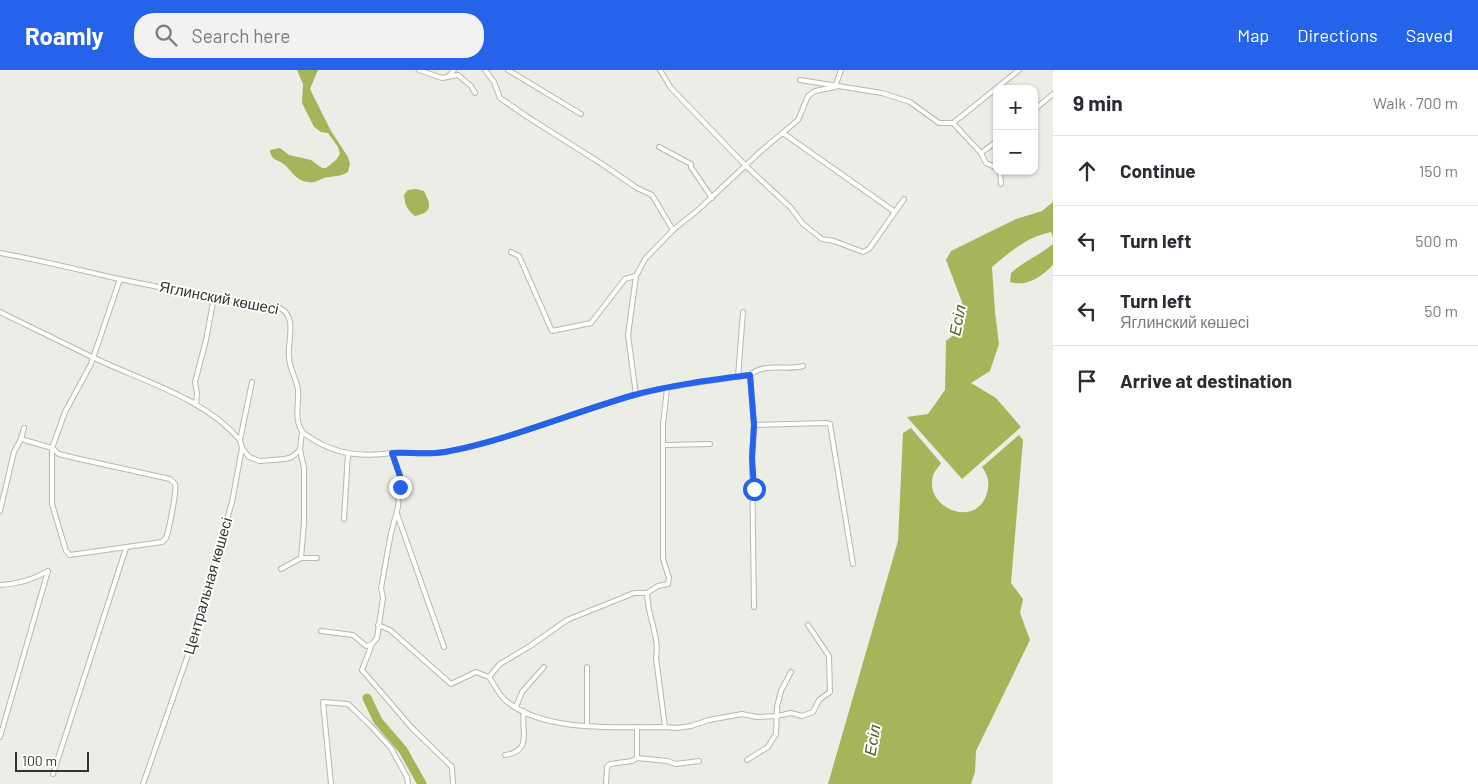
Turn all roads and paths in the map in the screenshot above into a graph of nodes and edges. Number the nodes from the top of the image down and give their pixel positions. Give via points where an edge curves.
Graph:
1 (419, 70) edge
2 (454, 70) edge
3 (485, 70) edge
4 (508, 70) edge
5 (660, 70) edge
6 (841, 70) edge
7 (1019, 70) edge
8 (448, 77) junction
9 (800, 80) dead end
10 (835, 87) junction
11 (475, 93) dead end
12 (1053, 94) edge
13 (1038, 107) edge
14 (582, 114) dead end
15 (952, 123) junction
16 (783, 134) junction
17 (993, 144) edge
18 (659, 147) dead end
19 (981, 153) junction
20 (746, 166) junction
21 (993, 166) edge
22 (1000, 175) edge
23 (1001, 184) dead end
24 (712, 198) junction
25 (904, 199) dead end
26 (895, 212) junction
27 (672, 230) junction
28 (511, 252) dead end
29 (0, 253) edge
30 (636, 276) junction
31 (120, 279) junction
32 (214, 297) junction
33 (0, 312) edge
34 (743, 312) dead end
35 (92, 357) junction
36 (803, 366) dead end
37 (750, 375) junction
38 (738, 377) junction
39 (252, 382) dead end
40 (667, 389) junction
41 (636, 395) junction
42 (196, 404) junction
43 (754, 425) junction
44 (24, 428) dead end
45 (302, 432) junction
46 (21, 439) junction
47 (240, 440) junction
48 (664, 444) junction
49 (710, 444) dead end
50 (52, 448) junction
51 (242, 448) junction
52 (300, 450) junction
53 (348, 453) junction
54 (392, 453) junction
55 (0, 511) edge
56 (397, 514) junction
57 (344, 519) dead end
58 (126, 548) junction
59 (300, 558) junction
60 (317, 558) dead end
61 (853, 564) dead end
62 (280, 569) dead end
63 (0, 585) edge
64 (647, 593) junction
65 (754, 607) dead end
66 (378, 625) junction
67 (808, 625) dead end
68 (321, 631) dead end
69 (372, 644) junction
70 (444, 647) dead end
71 (544, 667) dead end
72 (587, 667) dead end
73 (791, 672) dead end
74 (489, 677) junction
75 (516, 707) junction
76 (524, 711) junction
77 (777, 716) junction
78 (587, 726) junction
79 (637, 727) junction
80 (665, 727) junction
81 (0, 737) edge
82 (505, 755) dead end
83 (637, 758) junction
84 (747, 760) dead end
85 (699, 761) dead end
86 (52, 774) dead end
87 (143, 784) edge
88 (331, 784) edge
89 (408, 784) edge
90 (453, 784) edge
91 (606, 784) edge

1 - 8 street
2 - 8 street
3 - 27 street via 500,98 652,195
4 - 14 street
5 - 20 street via 671,88
6 - 10 street
7 - 15 street
8 - 11 street via 458,76
9 - 10 street
10 - 15 street via 882,93 910,102 939,123
10 - 16 street via 814,91 808,96 798,120
12 - 13 street
15 - 19 street
16 - 20 street
16 - 26 street
17 - 19 street
18 - 24 street via 691,164
19 - 21 street via 986,163
20 - 24 street
20 - 26 street via 822,239 862,252 869,249
22 - 23 street
24 - 27 street
25 - 26 street
27 - 30 street via 645,259
28 - 30 street via 519,256 552,331 591,323 625,279
29 - 31 street, Яглинский көшесі
30 - 41 street via 628,335
31 - 32 street, Яглинский көшесі
31 - 35 street
32 - 42 street via 195,382
32 - 45 street, Яглинский көшесі via 285,310 291,330 288,358 298,388 298,420
33 - 35 street
34 - 38 street
35 - 42 street
35 - 50 street via 86,376 65,412
36 - 37 street via 756,370
37 - 38 street
37 - 43 street
38 - 40 street
39 - 47 street, Центральная көшесі
40 - 41 street
40 - 48 street
41 - 54 street via 497,439 444,452
42 - 47 street via 220,420
43 - 61 street via 830,424
43 - 65 street
44 - 46 street
45 - 52 street
45 - 53 street via 321,445
46 - 50 street
46 - 55 street via 14,452
47 - 51 street, Центральная көшесі
48 - 49 street
48 - 64 street via 663,559 670,578 668,584
50 - 58 street via 52,504 66,551 77,555
50 - 58 street via 59,454 170,479 175,484 166,538 162,542
51 - 52 street via 249,457 260,461 292,457
51 - 87 street, Центральная көшесі via 232,502 192,643
52 - 59 street via 304,468
53 - 54 street
53 - 57 street
54 - 56 street via 400,476
56 - 66 street via 381,588 383,598
56 - 70 street
58 - 86 street
59 - 60 street
59 - 62 street
63 - 81 street via 24,582 48,571
64 - 74 street via 634,594 567,620 500,664
64 - 80 street
66 - 69 street via 377,638
66 - 74 street via 390,630 451,684 476,672
67 - 77 street via 829,656 830,692 819,700 813,712 802,716 791,713
68 - 69 street via 353,635 366,646
69 - 90 street via 362,670 412,728 452,767
71 - 75 street via 522,692
72 - 78 street
73 - 77 street via 782,691
74 - 75 street via 503,698
75 - 76 street
76 - 78 street via 538,718
76 - 82 street via 522,722 526,732 520,748
77 - 80 street via 742,714 691,726
77 - 84 street via 776,734 768,747
78 - 79 street
79 - 80 street
79 - 83 street
83 - 85 street via 676,764
83 - 91 street via 610,764
88 - 89 street via 323,702 348,704 370,725 391,748

